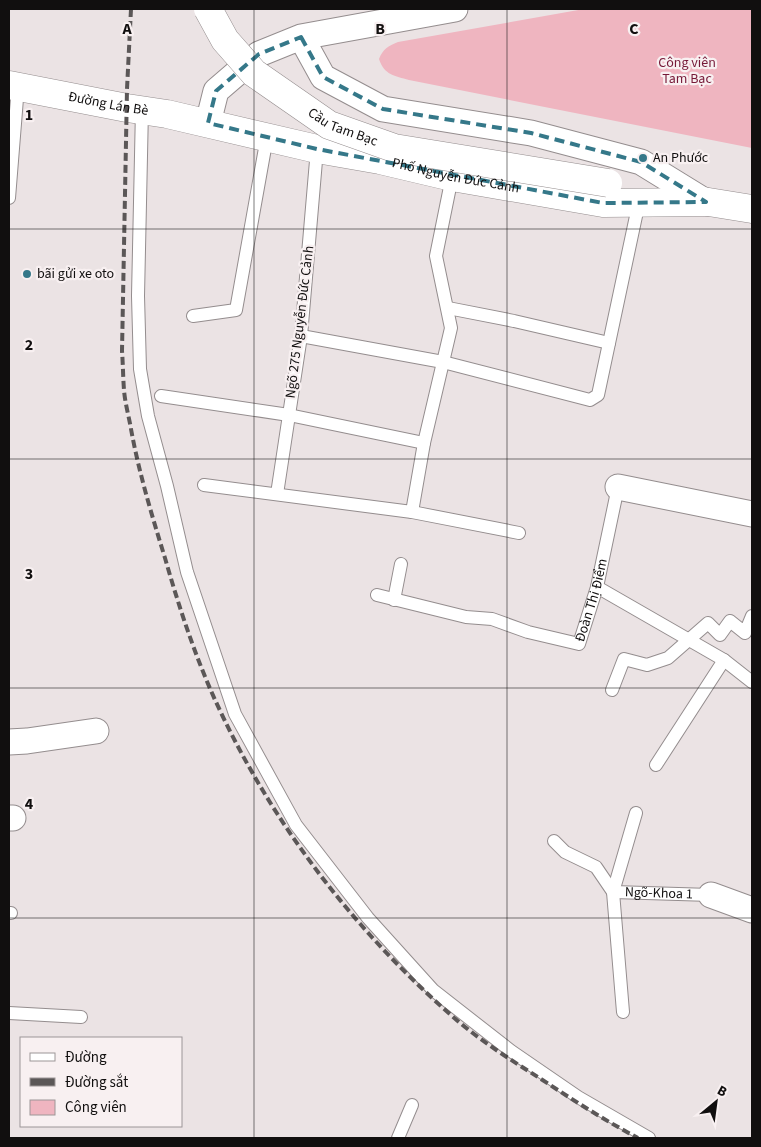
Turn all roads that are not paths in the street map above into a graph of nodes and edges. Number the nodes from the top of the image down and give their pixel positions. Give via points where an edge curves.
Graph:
1 (208, 9) edge
2 (455, 9) edge
3 (301, 38) junction
4 (13, 85) edge
5 (142, 109) junction
6 (208, 123) junction
7 (267, 137) junction
8 (317, 149) junction
9 (452, 177) junction
10 (608, 183) joint
11 (9, 198) edge
12 (639, 202) junction
13 (706, 202) junction
14 (752, 209) edge
15 (448, 308) junction
16 (193, 316) dead end
17 (301, 336) junction
18 (609, 343) junction
19 (443, 362) junction
20 (161, 396) dead end
21 (289, 415) junction
22 (424, 443) junction
23 (204, 485) dead end
24 (618, 487) joint
25 (277, 494) junction
26 (412, 512) junction
27 (752, 514) edge
28 (519, 533) dead end
29 (401, 564) dead end
30 (597, 587) junction
31 (377, 596) dead end
32 (394, 600) junction
33 (752, 616) edge
34 (690, 640) junction
35 (724, 660) junction
36 (752, 682) edge
37 (612, 690) dead end
38 (96, 731) dead end
39 (9, 742) edge
40 (656, 764) dead end
41 (636, 814) dead end
42 (554, 840) dead end
43 (613, 892) junction
44 (711, 895) joint
45 (752, 910) edge
46 (623, 1012) dead end
47 (9, 1013) edge
48 (81, 1017) dead end
49 (412, 1105) dead end
50 (398, 1138) edge
51 (649, 1138) edge

1 - 10 main road, Cầu Tam Bạc, bridge via 225,40 254,73 329,125 394,148
2 - 3 street
3 - 6 street via 259,54 216,91
3 - 13 street via 323,77 383,109 531,133 641,162
4 - 5 main road, Đường Lán Bè
4 - 11 lane
5 - 6 main road, Đường Lán Bè
5 - 51 lane via 138,296 140,369 148,416 187,572 235,714 296,825 368,918 433,990 578,1097
6 - 7 main road, Phố Nguyễn Đức Cảnh
7 - 8 main road, Phố Nguyễn Đức Cảnh
7 - 16 lane via 236,310
8 - 9 main road, Phố Nguyễn Đức Cảnh
8 - 17 lane, Ngõ 275 Nguyễn Đức Cảnh
9 - 12 main road, Phố Nguyễn Đức Cảnh via 603,203
9 - 15 lane via 436,256
10 - 13 main road, Phố Nguyễn Đức Cảnh
12 - 13 main road, Phố Nguyễn Đức Cảnh
12 - 18 lane
13 - 14 main road, Phố Nguyễn Đức Cảnh
15 - 18 lane
15 - 19 lane via 451,328
17 - 19 lane
17 - 21 lane, Ngõ 275 Nguyễn Đức Cảnh
18 - 19 lane via 598,395 590,400
19 - 22 lane
20 - 21 lane
21 - 22 lane
21 - 25 lane, Ngõ 275 Nguyễn Đức Cảnh
22 - 26 lane
23 - 25 lane
24 - 27 street, Đoàn Thị Điểm
24 - 30 lane, Đoàn Thị Điểm
25 - 26 lane
26 - 28 lane
29 - 32 lane
30 - 32 lane, Đoàn Thị Điểm via 579,644 528,632 492,619 466,617
30 - 34 lane
31 - 32 lane, Đoàn Thị Điểm
33 - 34 lane via 745,633 730,621 720,635 708,623
34 - 35 lane
34 - 37 lane via 668,658 647,665 624,659
35 - 36 lane
35 - 40 lane
38 - 39 street
41 - 43 lane
42 - 43 lane, Ngõ-Khoa 1 via 565,852 596,867
43 - 44 lane, Ngõ-Khoa 1
43 - 46 lane
44 - 45 street, Ngõ-Khoa 1
47 - 48 lane
49 - 50 lane

